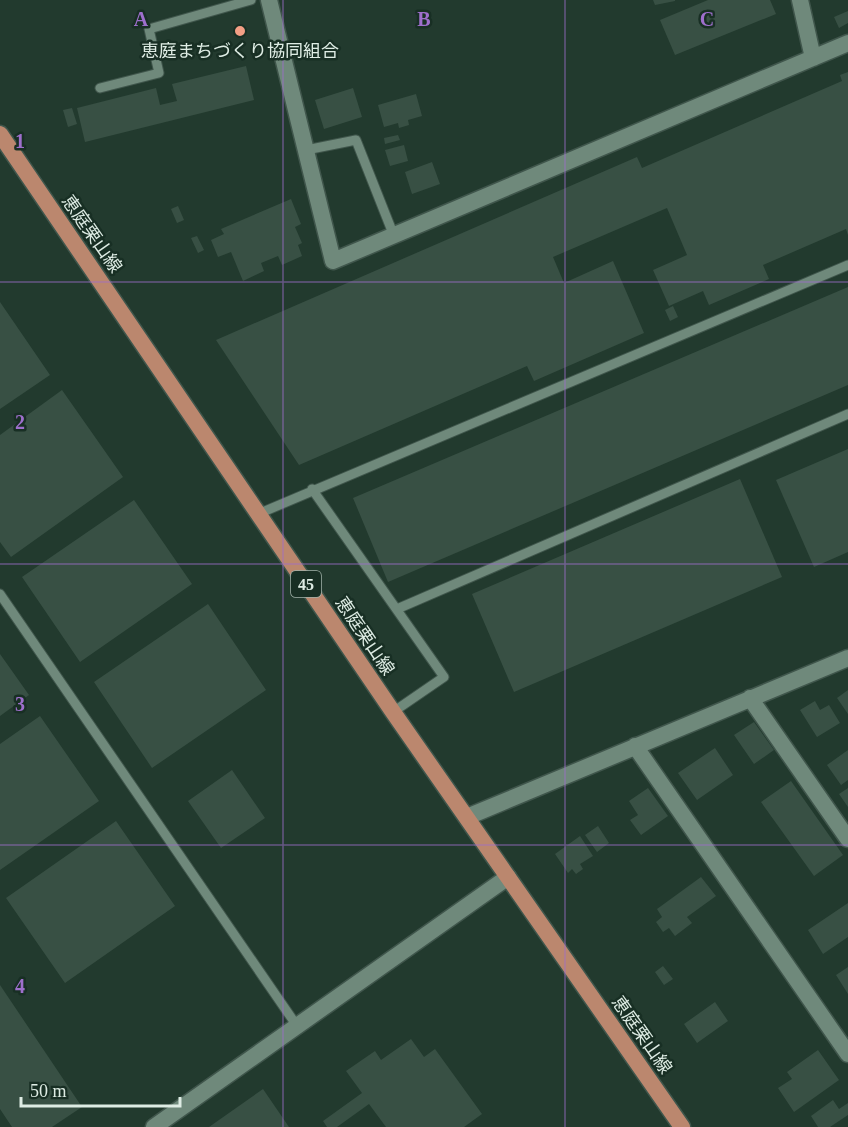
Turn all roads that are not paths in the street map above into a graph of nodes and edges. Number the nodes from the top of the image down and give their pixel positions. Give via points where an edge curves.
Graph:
1 (251, 0) edge
2 (269, 0) edge
3 (800, 0) edge
4 (848, 43) edge
5 (813, 58) junction
6 (100, 88) dead end
7 (0, 134) edge
8 (306, 150) junction
9 (394, 236) junction
10 (848, 265) edge
11 (848, 414) edge
12 (312, 489) junction
13 (258, 514) junction
14 (0, 594) edge
15 (397, 609) junction
16 (848, 658) edge
17 (750, 698) junction
18 (393, 712) junction
19 (635, 746) junction
20 (467, 817) junction
21 (848, 839) edge
22 (508, 876) junction
23 (297, 1026) junction
24 (848, 1054) edge
25 (154, 1127) edge
26 (682, 1127) edge

1 - 6 lane via 149,29 159,73
2 - 8 street
3 - 5 street
4 - 5 street
5 - 9 street
7 - 13 main road, 恵庭栗山線 / 45
8 - 9 lane via 356,140
8 - 9 street via 333,261
10 - 12 lane
11 - 15 lane
12 - 13 lane
12 - 15 lane
13 - 18 main road, 恵庭栗山線 / 45
14 - 23 lane
15 - 18 lane via 444,677
16 - 17 street
17 - 19 street
17 - 21 street
18 - 20 main road, 恵庭栗山線 / 45
19 - 20 street
19 - 24 street
20 - 22 main road, 恵庭栗山線 / 45
22 - 23 street
22 - 26 main road, 恵庭栗山線 / 45
23 - 25 street

